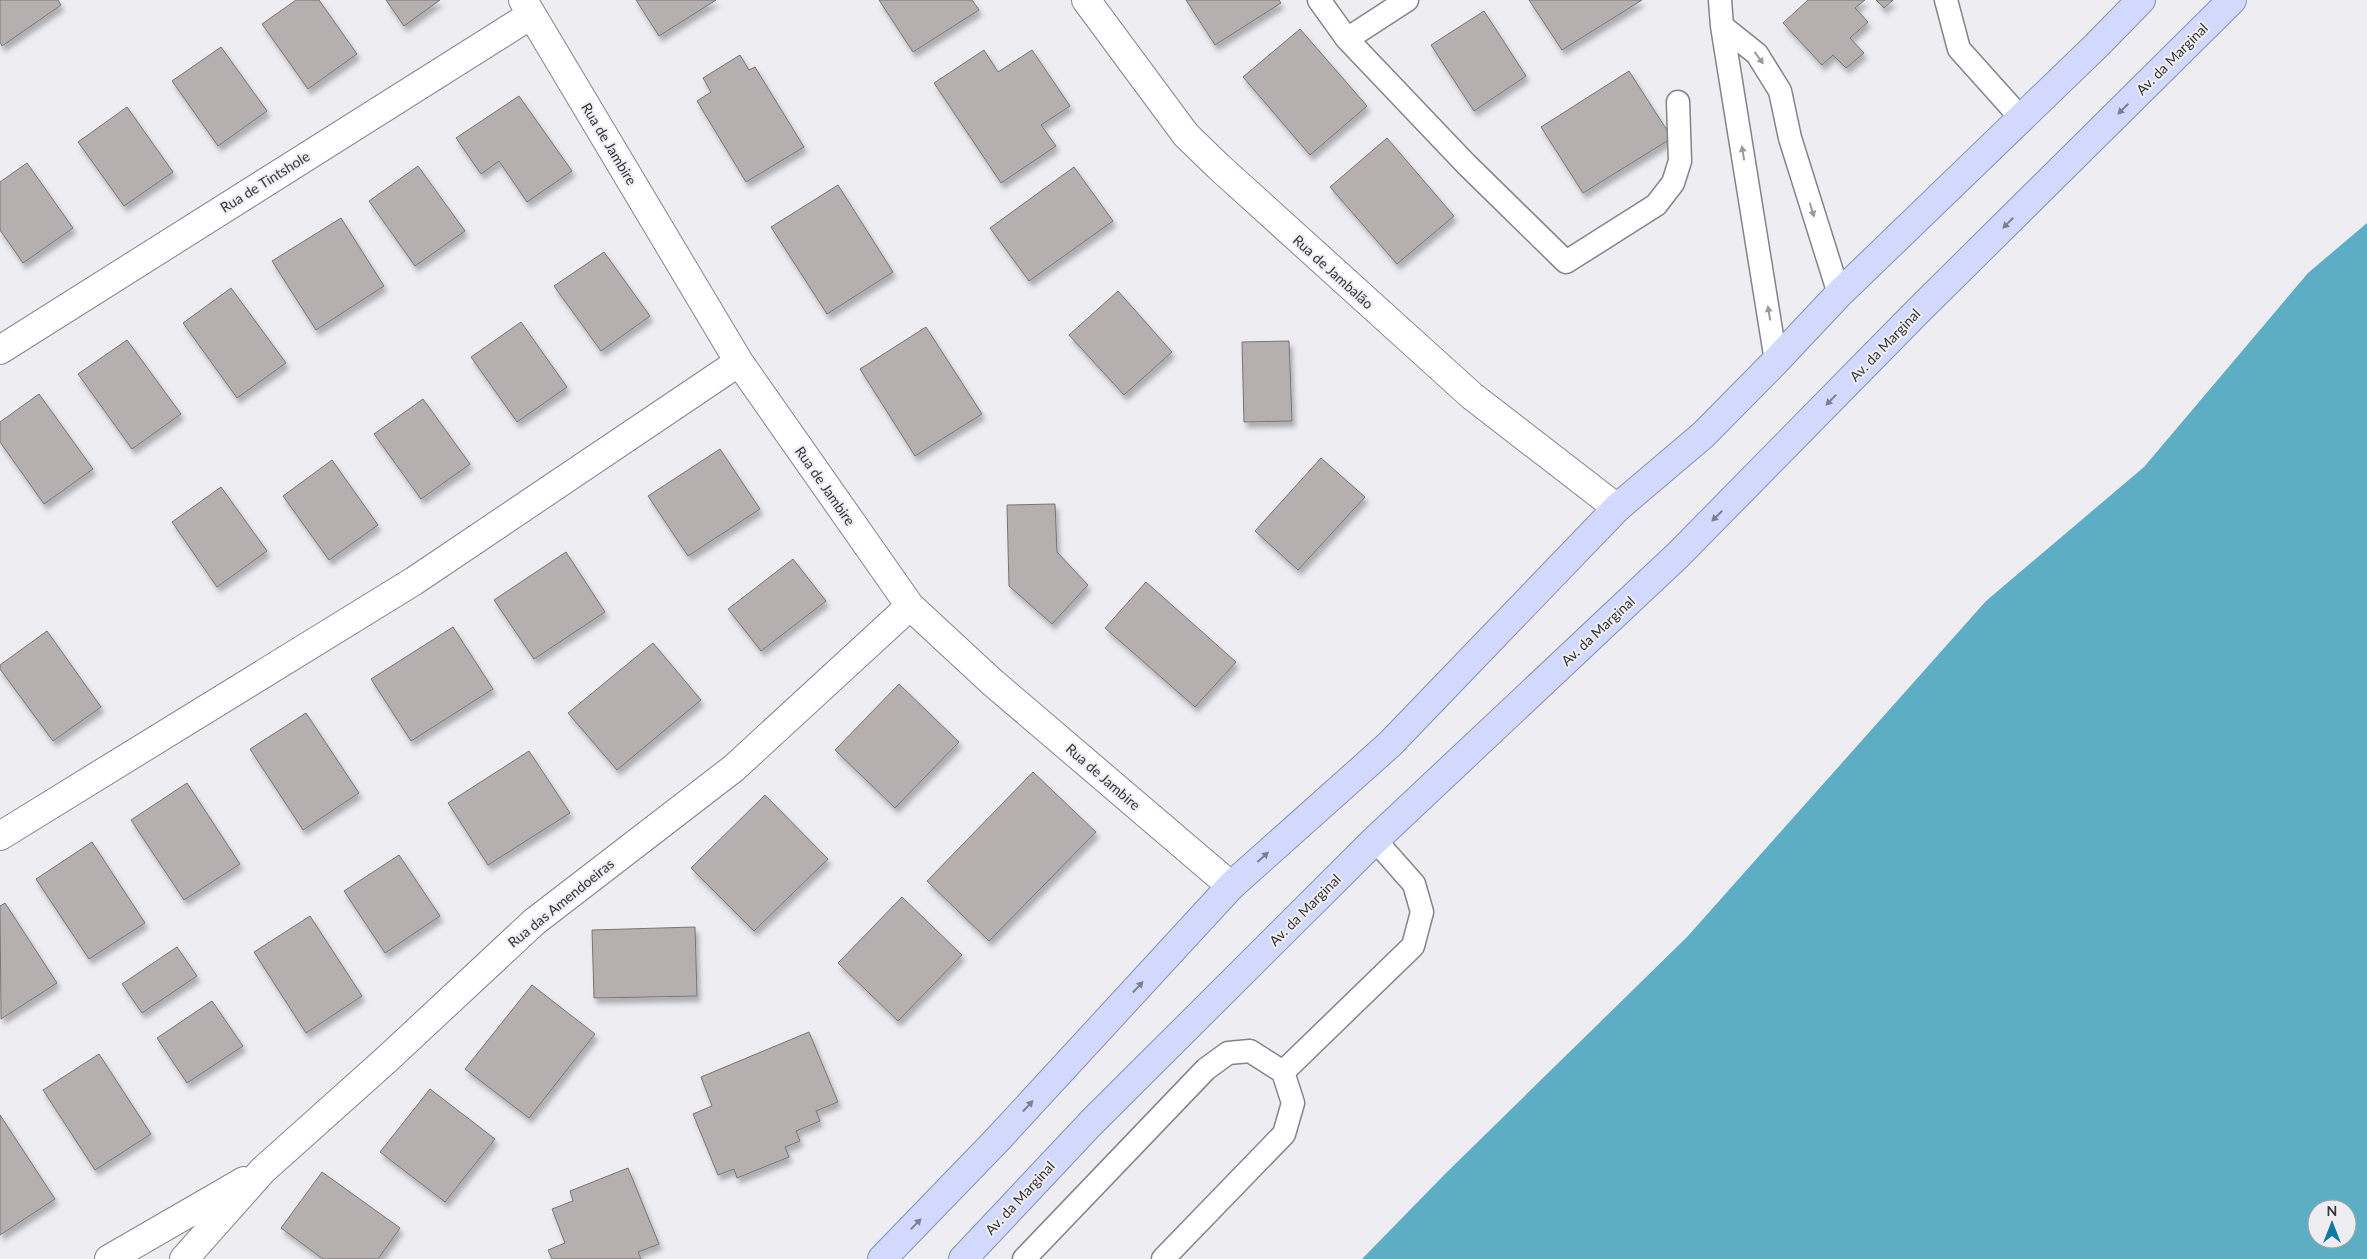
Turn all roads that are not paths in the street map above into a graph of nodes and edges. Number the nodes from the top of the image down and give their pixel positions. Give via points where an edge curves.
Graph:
1 (1086, 0) edge
2 (1319, 0) edge
3 (1407, 0) edge
4 (1720, 0) edge
5 (1946, 0) edge
6 (2141, 0) edge
7 (2232, 0) edge
8 (527, 7) edge
9 (1722, 26) junction
10 (1347, 39) junction
11 (1678, 102) dead end
12 (2020, 117) junction
13 (1838, 294) junction
14 (0, 350) edge
15 (1776, 361) junction
16 (739, 362) junction
17 (1617, 508) junction
18 (910, 606) junction
19 (0, 836) edge
20 (1375, 840) junction
21 (1231, 886) junction
22 (1283, 1072) junction
23 (263, 1170) junction
24 (109, 1259) edge
25 (184, 1259) edge
26 (882, 1259) edge
27 (962, 1259) edge
28 (1024, 1259) edge
29 (1163, 1259) edge

1 - 17 street, Rua de Jambalão via 1186,135 1219,168 1472,396
2 - 10 lane
3 - 10 lane
4 - 9 lane
5 - 12 lane via 1959,49
6 - 12 main road
7 -> 20 main road, Av. da Marginal via 1678,555
8 - 14 street, Rua de Tintshole
8 - 16 street, Rua de Jambire
9 -> 13 lane via 1757,54 1780,91 1790,138
15 -> 9 lane
10 - 11 lane via 1466,164 1566,262 1656,205 1673,183 1680,161
12 - 13 main road
13 - 15 main road
15 - 17 main road via 1702,435
16 - 18 street, Rua de Jambire
16 - 19 street via 414,581
21 -> 17 main road via 1390,744
18 - 21 street, Rua de Jambire via 992,682
18 - 23 street, Rua das Amendoeiras via 734,768 534,922
20 - 22 lane via 1414,884 1422,912 1413,946
20 - 27 main road, Av. da Marginal via 1091,1123
26 -> 21 main road via 998,1139
22 - 28 lane via 1250,1051 1228,1053 1206,1069
22 - 29 lane via 1293,1103 1284,1134
23 - 24 street
23 - 25 street, Rua das Amendoeiras

